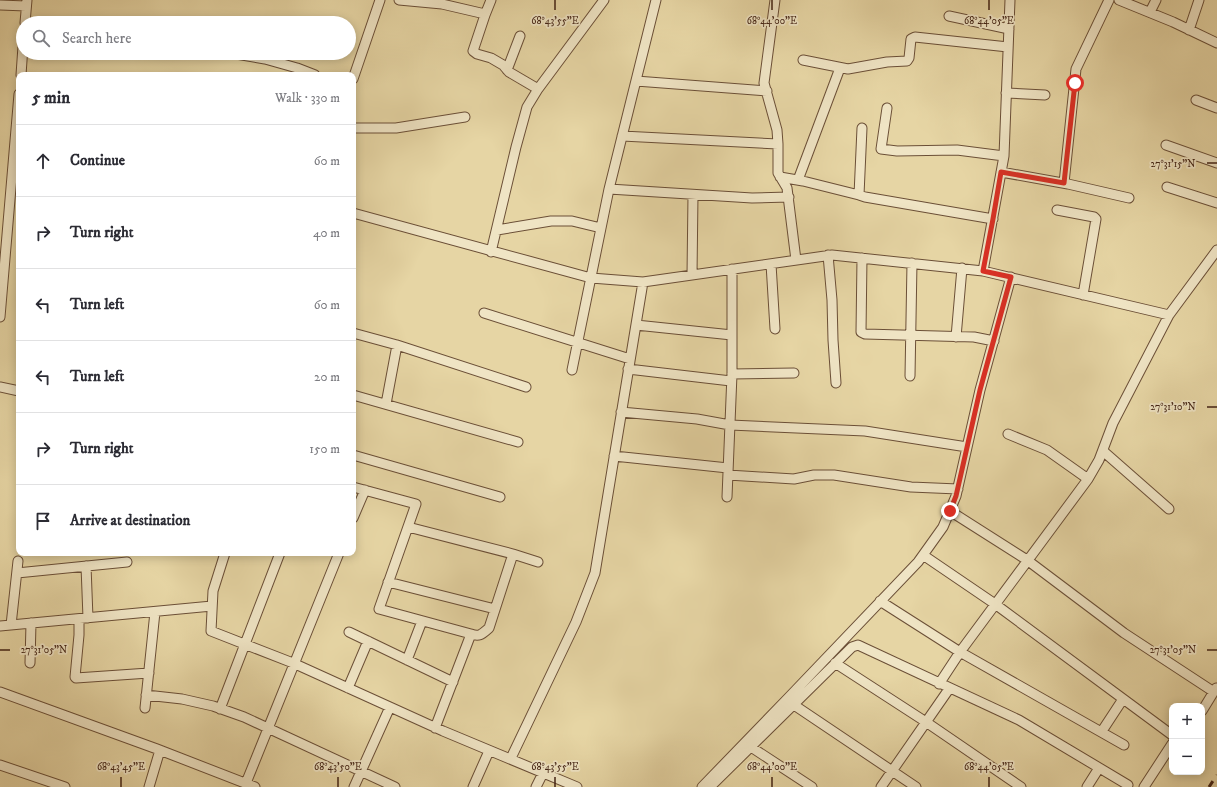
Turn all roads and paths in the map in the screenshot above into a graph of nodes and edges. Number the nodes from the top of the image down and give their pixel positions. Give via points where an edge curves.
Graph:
1 (380, 0) edge
2 (399, 0) edge
3 (492, 0) edge
4 (604, 0) edge
5 (656, 0) edge
6 (775, 0) edge
7 (1010, 0) edge
8 (1109, 0) edge
9 (1119, 0) edge
10 (1156, 0) edge
11 (1200, 0) edge
12 (27, 3) edge
13 (0, 5) edge
14 (1150, 12) junction
15 (485, 14) junction
16 (26, 16) edge
17 (949, 16) dead end
18 (1009, 29) junction
19 (1189, 30) junction
20 (520, 36) dead end
21 (1217, 43) edge
22 (1008, 47) junction
23 (22, 60) edge
24 (269, 60) edge
25 (803, 60) dead end
26 (840, 68) junction
27 (507, 70) junction
28 (21, 72) edge
29 (307, 72) edge
30 (355, 72) edge
31 (636, 81) junction
32 (538, 88) junction
33 (767, 91) junction
34 (1006, 93) junction
35 (1045, 95) dead end
36 (1196, 100) dead end
37 (886, 108) dead end
38 (1217, 108) edge
39 (465, 117) dead end
40 (356, 128) edge
41 (862, 128) dead end
42 (16, 129) edge
43 (622, 136) junction
44 (778, 144) junction
45 (1166, 145) dead end
46 (1004, 156) junction
47 (1217, 163) edge
48 (1001, 172) junction
49 (780, 177) junction
50 (798, 180) junction
51 (1064, 183) junction
52 (1167, 187) dead end
53 (609, 189) junction
54 (692, 194) junction
55 (859, 194) junction
56 (789, 198) junction
57 (1129, 198) dead end
58 (1217, 203) edge
59 (1057, 210) dead end
60 (356, 214) edge
61 (993, 219) junction
62 (601, 228) junction
63 (497, 230) junction
64 (1217, 250) edge
65 (492, 252) junction
66 (828, 255) junction
67 (862, 258) junction
68 (796, 260) junction
69 (912, 263) junction
70 (771, 264) junction
71 (962, 268) junction
72 (732, 269) junction
73 (983, 271) junction
74 (692, 275) junction
75 (1011, 277) junction
76 (590, 278) junction
77 (643, 282) junction
78 (1083, 295) junction
79 (484, 313) dead end
80 (1169, 315) junction
81 (0, 317) edge
82 (636, 325) junction
83 (775, 329) dead end
84 (356, 334) edge
85 (732, 335) junction
86 (911, 335) junction
87 (956, 338) junction
88 (994, 341) junction
89 (578, 342) junction
90 (397, 345) junction
91 (630, 359) junction
92 (628, 369) junction
93 (572, 370) dead end
94 (794, 373) dead end
95 (910, 376) dead end
96 (732, 377) junction
97 (836, 383) dead end
98 (526, 386) dead end
99 (0, 387) edge
100 (16, 391) edge
101 (356, 396) edge
102 (386, 404) junction
103 (622, 412) junction
104 (730, 425) junction
105 (1008, 434) dead end
106 (518, 442) dead end
107 (968, 447) junction
108 (1103, 451) junction
109 (356, 456) edge
110 (614, 456) junction
111 (728, 472) junction
112 (1088, 479) junction
113 (356, 488) edge
114 (958, 489) junction
115 (365, 490) junction
116 (500, 497) dead end
117 (727, 498) dead end
118 (1169, 509) dead end
119 (356, 511) edge
120 (950, 511) junction
121 (408, 527) junction
122 (513, 554) junction
123 (923, 555) junction
124 (224, 556) edge
125 (279, 556) edge
126 (338, 556) edge
127 (1027, 560) junction
128 (18, 561) dead end
129 (127, 562) dead end
130 (538, 562) dead end
131 (86, 566) junction
132 (17, 573) junction
133 (388, 582) junction
134 (880, 601) junction
135 (995, 604) junction
136 (212, 606) junction
137 (495, 609) junction
138 (155, 612) junction
139 (83, 618) junction
140 (422, 621) junction
141 (31, 623) junction
142 (11, 625) junction
143 (0, 626) edge
144 (349, 632) dead end
145 (471, 634) junction
146 (368, 641) junction
147 (245, 644) junction
148 (960, 652) junction
149 (407, 660) junction
150 (30, 663) dead end
151 (293, 663) junction
152 (835, 663) junction
153 (149, 673) junction
154 (453, 682) junction
155 (939, 684) junction
156 (348, 688) junction
157 (949, 689) junction
158 (1216, 689) edge
159 (0, 692) edge
160 (146, 695) junction
161 (1123, 699) junction
162 (794, 705) junction
163 (1205, 706) edge
164 (390, 707) junction
165 (145, 708) dead end
166 (220, 709) junction
167 (926, 722) junction
168 (268, 728) junction
169 (435, 728) junction
170 (1102, 731) junction
171 (1169, 733) edge
172 (1124, 744) dead end
173 (751, 747) junction
174 (1169, 749) edge
175 (160, 750) junction
176 (489, 751) junction
177 (511, 758) dead end
178 (0, 765) edge
179 (1099, 768) junction
180 (361, 771) junction
181 (892, 771) junction
182 (543, 773) junction
183 (246, 782) junction
184 (1128, 785) dead end
185 (65, 787) edge
186 (149, 787) edge
187 (255, 787) edge
188 (354, 787) edge
189 (396, 787) edge
190 (473, 787) edge
191 (536, 787) edge
192 (577, 787) edge
193 (702, 787) edge
194 (710, 787) edge
195 (812, 787) edge
196 (881, 787) edge
197 (916, 787) edge
198 (1021, 787) edge
199 (1087, 787) edge
200 (1144, 787) edge

1 - 30 street
2 - 15 street via 442,4
3 - 15 street
4 - 32 street
5 - 31 street
6 - 33 street via 764,83
7 - 18 street
8 - 51 street via 1076,68
9 - 14 street
10 - 14 street
11 - 19 street
12 - 13 street
12 - 16 street
14 - 19 street
15 - 27 street via 473,51 503,64
17 - 18 street
18 - 22 street
19 - 21 street
20 - 27 street
22 - 26 street via 914,37 911,39 907,61
22 - 34 street
23 - 28 street
24 - 29 street
25 - 26 street
26 - 50 street
27 - 32 street
31 - 33 street
31 - 43 street
32 - 63 street via 527,107
33 - 44 street
34 - 35 street
34 - 46 street
36 - 38 street
37 - 46 street via 881,150 957,150
39 - 40 street via 396,128
41 - 55 street
42 - 81 street
43 - 44 street
43 - 53 street
44 - 49 street
45 - 47 street
46 - 48 street
48 - 51 street
48 - 61 street
49 - 50 street
49 - 56 street via 787,188
50 - 55 street
51 - 57 street
52 - 58 street
53 - 54 street
53 - 62 street
54 - 56 street
54 - 74 street
55 - 61 street via 865,198
56 - 68 street
59 - 78 street via 1096,219
60 - 65 street
61 - 73 street
62 - 63 street via 572,221 551,221
62 - 76 street
63 - 65 street
64 - 80 street
65 - 76 street
66 - 67 street
66 - 68 street
66 - 97 street
67 - 69 street
67 - 86 street via 861,332
68 - 70 street
69 - 71 street
69 - 86 street
70 - 72 street
70 - 83 street
71 - 73 street
71 - 87 street
72 - 74 street
72 - 85 street
73 - 75 street
74 - 77 street
75 - 78 street
75 - 88 street
76 - 77 street
76 - 89 street
77 - 82 street
78 - 80 street
79 - 89 street
80 - 108 street via 1113,423
82 - 85 street
82 - 91 street
84 - 90 street
85 - 96 street
86 - 87 street
86 - 95 street
87 - 88 street via 974,337
88 - 107 street
89 - 91 street
89 - 93 street
90 - 98 street
90 - 102 street
91 - 92 street
92 - 96 street
92 - 103 street
94 - 96 street
96 - 104 street
99 - 100 street
101 - 102 street
102 - 106 street
103 - 104 street
103 - 110 street
104 - 107 street via 865,431
104 - 111 street
105 - 112 street via 1047,450
107 - 114 street
108 - 112 street
108 - 118 street
109 - 116 street
110 - 111 street
110 - 177 street via 595,573 576,622
111 - 114 street via 794,479 834,475 911,487
111 - 117 street
112 - 127 street
113 - 115 street
114 - 120 street
115 - 119 street
115 - 121 street via 416,504
120 - 123 street via 943,527
120 - 127 street
121 - 122 street
121 - 133 street
122 - 130 street
122 - 137 street
123 - 134 street
123 - 135 street
124 - 136 street via 213,591
125 - 147 street
126 - 151 street
127 - 135 street
127 - 158 street via 1124,633
128 - 132 street
129 - 131 street
131 - 132 street
131 - 139 street
132 - 142 street
133 - 137 street
133 - 140 street via 379,609
134 - 148 street
134 - 193 street
135 - 148 street
135 - 161 street
136 - 138 street
136 - 147 street via 211,631
137 - 145 street via 489,628 482,635
138 - 139 street
138 - 153 street
139 - 141 street
139 - 153 street via 76,678
140 - 145 street
140 - 149 street
141 - 142 street
141 - 150 street
142 - 143 street
144 - 146 street
145 - 154 street
146 - 149 street
146 - 156 street
147 - 151 street
147 - 166 street
148 - 155 street
148 - 170 street
149 - 154 street
151 - 156 street
151 - 168 street
152 - 155 street via 852,647 858,645
152 - 162 street
152 - 167 street
153 - 160 street
154 - 169 street
155 - 157 street
156 - 164 street
157 - 167 street
157 - 179 street via 1019,720
158 - 163 street
159 - 175 street
160 - 165 street
160 - 166 street via 182,699
161 - 170 street
161 - 171 street
162 - 173 street
162 - 181 street
164 - 169 street
164 - 180 street
166 - 168 street
167 - 181 street
167 - 198 street
168 - 180 street
168 - 183 street
169 - 176 street
170 - 172 street
173 - 194 street
173 - 195 street
174 - 200 street
175 - 183 street
175 - 186 street
176 - 182 street
176 - 190 street
178 - 185 street
179 - 184 street
179 - 199 street
180 - 188 street
180 - 189 street
181 - 196 street
181 - 197 street
182 - 191 street
182 - 192 street
183 - 187 street

